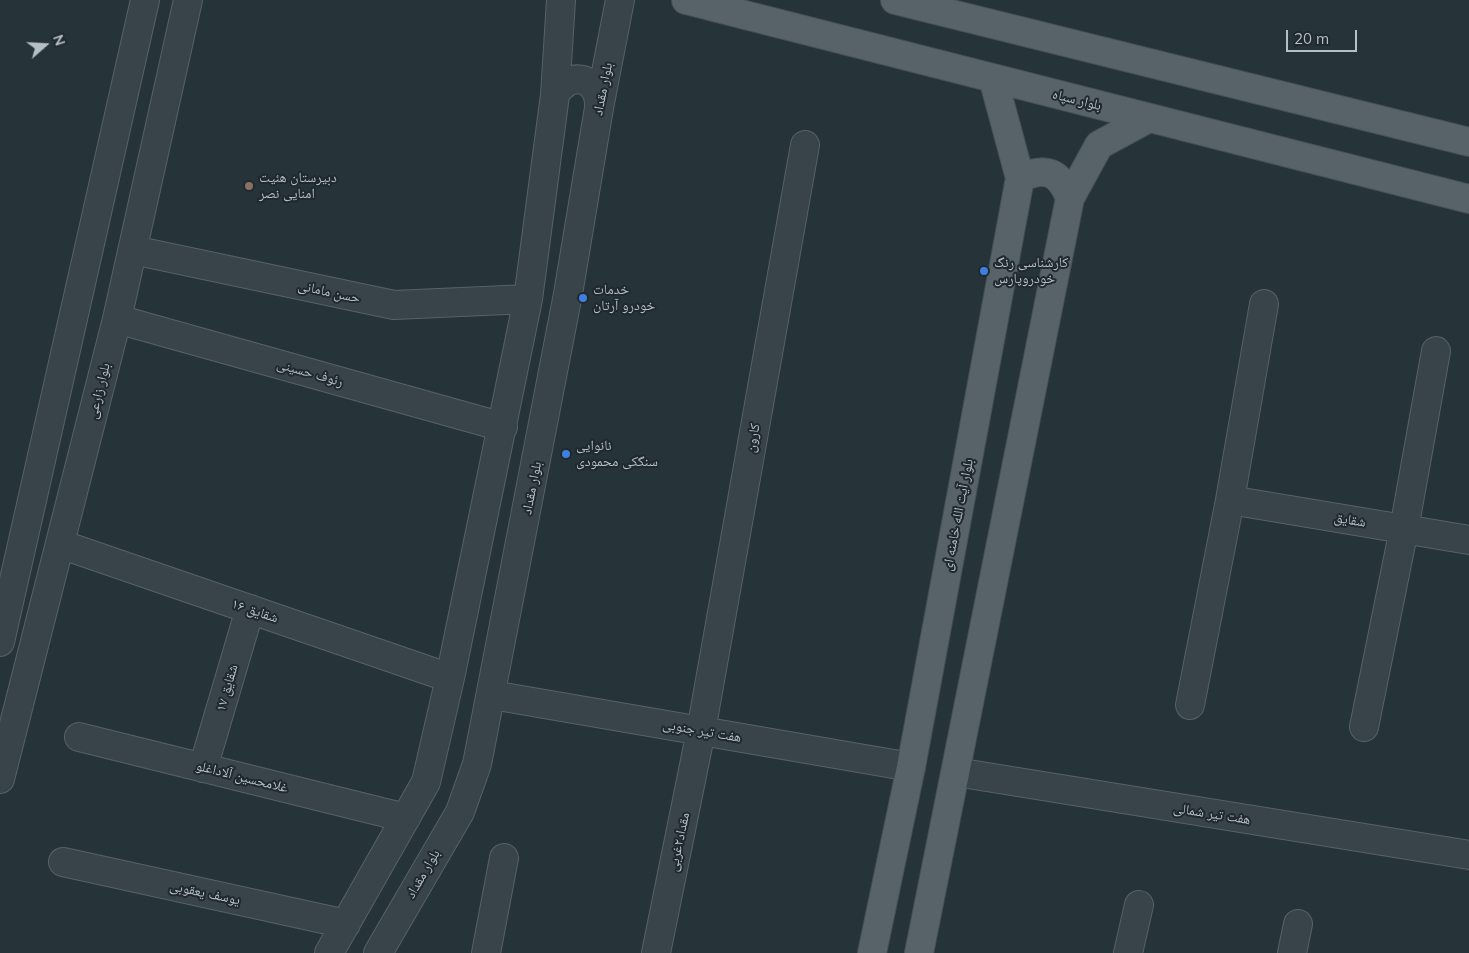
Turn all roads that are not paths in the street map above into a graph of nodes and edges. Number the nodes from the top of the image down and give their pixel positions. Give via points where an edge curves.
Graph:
1 (145, 0) edge
2 (188, 0) edge
3 (562, 0) edge
4 (620, 0) edge
5 (686, 0) edge
6 (895, 0) edge
7 (993, 78) junction
8 (554, 95) junction
9 (599, 108) junction
10 (1149, 118) junction
11 (1469, 142) edge
12 (806, 145) dead end
13 (1020, 178) junction
14 (1070, 198) junction
15 (1469, 199) edge
16 (133, 250) junction
17 (528, 299) junction
18 (1264, 304) dead end
19 (118, 318) junction
20 (1436, 351) dead end
21 (503, 426) junction
22 (1230, 500) junction
23 (1404, 529) junction
24 (1469, 540) edge
25 (60, 544) junction
26 (250, 609) junction
27 (2, 626) edge
28 (450, 678) junction
29 (492, 695) junction
30 (1190, 706) dead end
31 (1364, 727) dead end
32 (701, 731) junction
33 (79, 737) dead end
34 (911, 766) junction
35 (203, 768) junction
36 (956, 772) junction
37 (0, 779) edge
38 (406, 818) junction
39 (1469, 856) edge
40 (504, 858) dead end
41 (63, 862) dead end
42 (1139, 905) dead end
43 (346, 924) junction
44 (1298, 924) dead end
45 (329, 953) edge
46 (378, 953) edge
47 (486, 953) edge
48 (656, 953) edge
49 (872, 953) edge
50 (919, 953) edge
51 (1128, 953) edge
52 (1292, 953) edge

1 - 27 street
2 - 16 street, بلوار زارعی
3 - 8 street
4 - 9 street, بلوار مقداد
5 - 7 main road, بلوار سپاه
6 - 11 main road
7 - 10 main road, بلوار سپاه
7 - 13 main road, بلوار آیت الله خامنه ای
8 - 9 street via 564,83 578,79 595,89
8 - 17 street
9 - 29 street, بلوار مقداد via 566,304
10 - 14 main road via 1099,145
10 - 15 main road, بلوار سپاه
12 - 32 street, کارون
13 - 14 main road via 1035,171 1049,172 1063,181
13 - 34 main road, بلوار آیت الله خامنه ای
14 - 36 main road
16 - 17 street, حسن مامانی via 394,306
16 - 19 street, بلوار زارعی
17 - 21 street
18 - 22 street
19 - 21 street, رئوف حسینی
19 - 25 street, بلوار زارعی
20 - 23 street
21 - 28 street
22 - 23 street, شقایق
22 - 30 street
23 - 24 street, شقایق
23 - 31 street
25 - 26 street, شقایق ۱۶
25 - 37 street, بلوار زارعی
26 - 28 street, شقایق ۱۶
26 - 35 street, شقایق ۱۷
28 - 38 street via 426,782
29 - 32 street, هفت تیر جنوبی
29 - 46 street, بلوار مقداد via 477,764 460,812
32 - 34 street, هفت تیر جنوبی
32 - 48 street, مقداد۲غربی
33 - 35 street, غلامحسین آلاداغلو
34 - 49 main road, بلوار آیت الله خامنه ای
35 - 38 street, غلامحسین آلاداغلو
36 - 39 street, هفت تیر شمالی
36 - 50 main road
38 - 43 street
40 - 47 street
41 - 43 street, یوسف یعقوبی
42 - 51 street
43 - 45 street
44 - 52 street

